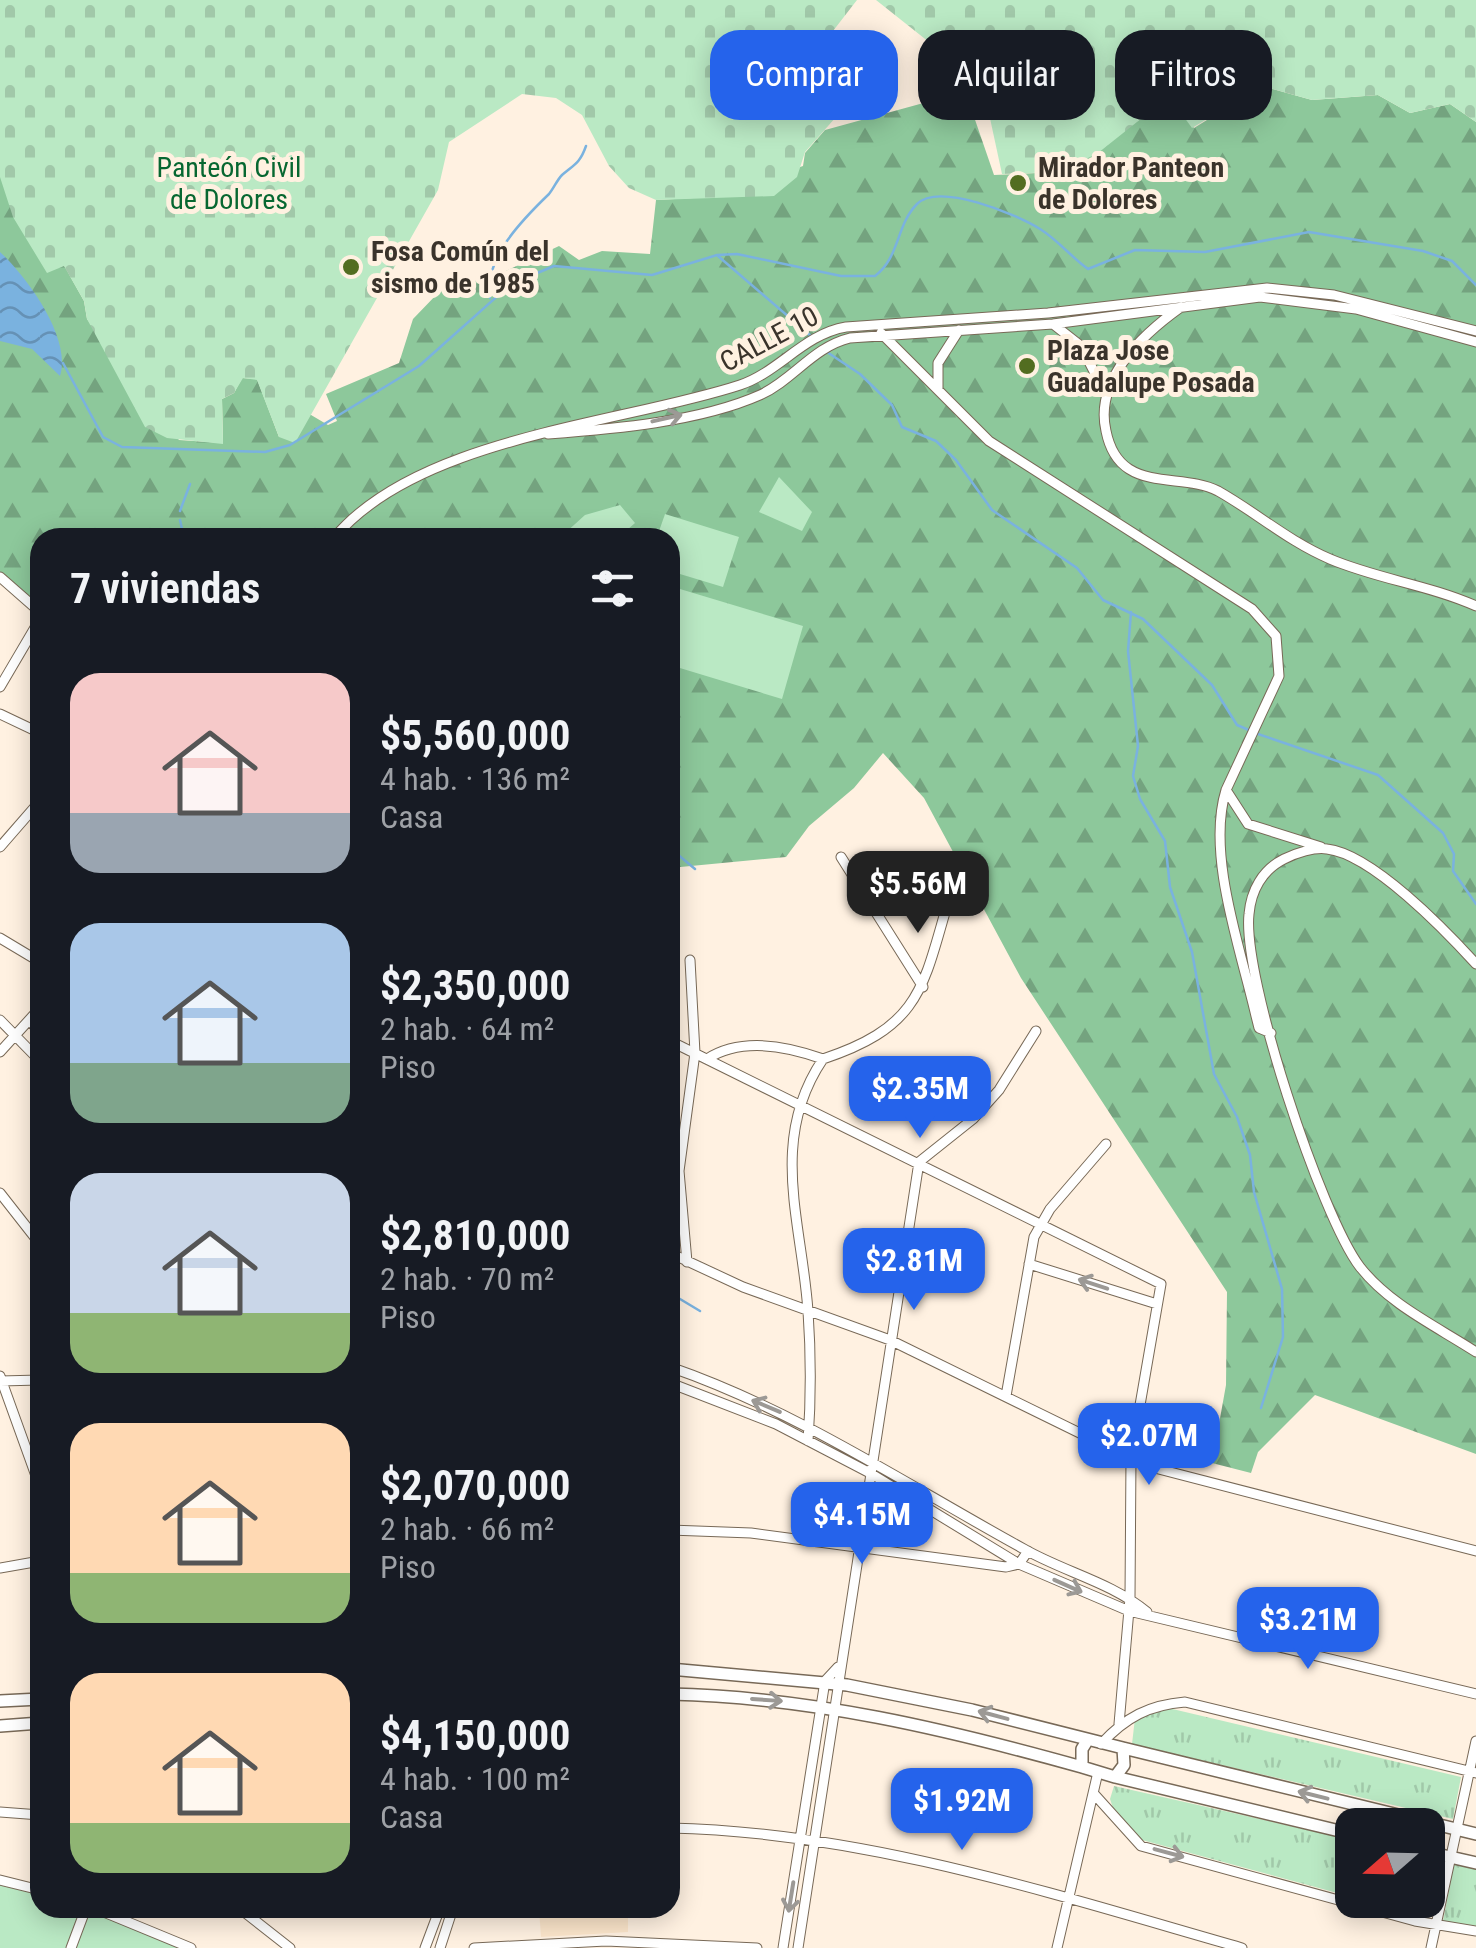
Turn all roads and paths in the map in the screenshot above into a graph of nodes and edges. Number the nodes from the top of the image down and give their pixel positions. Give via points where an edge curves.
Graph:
1 (1184, 305) junction
2 (968, 318) junction
3 (1050, 318) junction
4 (872, 324) junction
5 (958, 331) junction
6 (1476, 331) edge
7 (881, 334) junction
8 (1476, 342) edge
9 (938, 390) junction
10 (1106, 395) junction
11 (535, 435) junction
12 (344, 528) edge
13 (0, 577) edge
14 (30, 606) edge
15 (1476, 606) edge
16 (30, 633) edge
17 (0, 687) edge
18 (0, 714) edge
19 (30, 728) edge
20 (1226, 790) junction
21 (30, 813) edge
22 (0, 848) edge
23 (1324, 848) junction
24 (841, 857) dead end
25 (950, 895) dead end
26 (0, 938) edge
27 (30, 956) edge
28 (690, 960) dead end
29 (1476, 964) edge
30 (923, 987) junction
31 (0, 1020) edge
32 (30, 1022) edge
33 (1036, 1031) dead end
34 (17, 1034) junction
35 (1271, 1034) junction
36 (680, 1046) edge
37 (30, 1049) edge
38 (0, 1052) edge
39 (695, 1053) junction
40 (823, 1058) junction
41 (708, 1059) junction
42 (800, 1104) junction
43 (1106, 1144) dead end
44 (920, 1162) junction
45 (680, 1165) edge
46 (680, 1182) edge
47 (0, 1193) edge
48 (1040, 1223) junction
49 (30, 1231) edge
50 (680, 1258) edge
51 (688, 1262) junction
52 (1029, 1264) junction
53 (1157, 1304) junction
54 (808, 1309) junction
55 (890, 1340) junction
56 (1476, 1352) edge
57 (680, 1371) edge
58 (1, 1379) edge
59 (30, 1380) edge
60 (680, 1387) edge
61 (1006, 1396) junction
62 (809, 1427) junction
63 (808, 1442) junction
64 (30, 1452) edge
65 (1131, 1457) junction
66 (872, 1459) junction
67 (870, 1473) junction
68 (680, 1530) edge
69 (859, 1547) junction
70 (1476, 1550) edge
71 (1028, 1552) junction
72 (30, 1563) edge
73 (1020, 1564) junction
74 (0, 1568) edge
75 (1130, 1598) junction
76 (1129, 1611) junction
77 (1149, 1614) junction
78 (680, 1670) edge
79 (831, 1682) junction
80 (1476, 1694) edge
81 (680, 1695) edge
82 (30, 1699) edge
83 (0, 1702) edge
84 (827, 1706) junction
85 (30, 1724) edge
86 (1118, 1724) junction
87 (0, 1726) edge
88 (1088, 1741) junction
89 (1476, 1742) edge
90 (1101, 1744) junction
91 (1123, 1748) junction
92 (1082, 1766) junction
93 (1098, 1772) junction
94 (1472, 1772) edge
95 (1114, 1777) junction
96 (1095, 1795) junction
97 (0, 1812) edge
98 (30, 1815) edge
99 (680, 1829) edge
100 (1335, 1830) edge
101 (1456, 1830) junction
102 (1476, 1834) edge
103 (800, 1836) junction
104 (814, 1838) junction
105 (1445, 1856) edge
106 (1450, 1857) junction
107 (1476, 1863) edge
108 (0, 1880) edge
109 (30, 1888) edge
110 (1070, 1899) junction
111 (83, 1918) edge
112 (115, 1918) edge
113 (252, 1918) edge
114 (436, 1918) edge
115 (450, 1918) edge
116 (1437, 1924) junction
117 (1476, 1931) edge
118 (71, 1948) edge
119 (191, 1948) edge
120 (290, 1948) edge
121 (426, 1948) edge
122 (440, 1948) edge
123 (474, 1948) edge
124 (757, 1948) edge
125 (783, 1948) edge
126 (798, 1948) edge
127 (1057, 1948) edge
128 (1242, 1948) edge
129 (1431, 1948) edge

1 - 3 street
1 - 8 street via 1281,298
1 - 10 street via 1145,335
2 - 3 street, CALLE 10
2 - 4 street, CALLE 10
2 - 5 street
3 - 5 street, CALLE 10
3 - 6 street via 1282,288
3 - 10 street via 1081,346
4 - 7 street
4 - 11 street, CALLE 10 via 814,338 742,384
5 - 7 street, CALLE 10
5 - 9 street via 938,363
7 - 9 street
11 -> 7 street, CALLE 10 via 651,422 740,402 782,382 826,347
9 - 20 street via 998,448 1252,609 1276,636 1279,676
10 - 15 street via 1108,444 1128,468 1205,486 1333,561
11 - 12 street, CALLE 10 via 370,501
13 - 14 street
16 - 17 street
18 - 19 street
20 - 23 street via 1248,824
20 - 35 street via 1219,814 1221,852 1256,1016
21 - 22 street
23 - 29 street via 1411,899
23 - 35 street via 1276,864 1251,900 1249,939
24 - 30 street
25 - 30 street
26 - 27 street
28 - 39 street
30 - 40 street via 880,1034
31 - 34 street
32 - 34 street
33 - 44 street via 999,1090
34 - 37 street
34 - 38 street
35 - 56 street via 1326,1202 1359,1265 1409,1311
36 - 39 street
39 - 41 street
39 - 45 street
40 - 41 street via 776,1047 736,1047
40 - 42 street
41 - 42 street
42 - 44 street
42 - 54 street via 791,1179
43 - 48 street
44 - 48 street
44 - 55 street
46 - 51 street
47 - 49 street
48 - 52 street
48 - 53 street via 1152,1277 1160,1284
50 - 51 street
51 - 54 street
53 -> 52 street
52 - 61 street
53 - 65 street
54 - 55 street
54 - 62 street
55 - 61 street
55 - 66 street
62 -> 57 street
58 - 59 street
58 - 64 street
60 - 63 street
61 - 65 street
62 - 63 street
62 - 66 street
63 - 67 street
65 - 70 street
65 - 75 street
66 - 67 street
66 - 71 street
67 - 69 street
67 - 73 street
68 - 69 street
69 - 73 street
69 - 79 street
71 - 73 street
71 - 75 street
72 - 74 street
73 -> 76 street
75 - 76 street
75 - 77 street
76 - 77 street
76 - 86 street
77 - 80 street
78 - 79 main road
79 - 84 street
88 -> 79 main road
81 -> 84 main road
82 - 83 main road
84 - 92 main road
84 - 103 street
84 - 104 street
85 - 87 main road
86 - 90 street
86 - 94 street via 1154,1705 1185,1702
88 - 90 main road
88 - 92 main road
89 - 94 street
90 - 91 main road
91 - 95 main road via 1124,1765
101 -> 91 main road
92 - 93 main road
93 - 95 main road
93 - 96 street
94 - 101 street
95 - 100 main road
96 - 110 street
96 -> 116 street via 1141,1846
97 - 98 street
99 - 103 street
101 - 102 main road
101 - 106 street
103 - 104 street
103 -> 125 street
104 - 110 street
104 - 126 street
105 - 106 main road
106 - 107 main road
106 - 116 street
108 - 109 street
110 - 127 street
110 - 128 street
111 - 118 street
112 - 119 street
113 - 120 street
114 - 121 street
115 - 122 street
116 - 117 street
116 - 129 street
123 - 124 street via 606,1941

